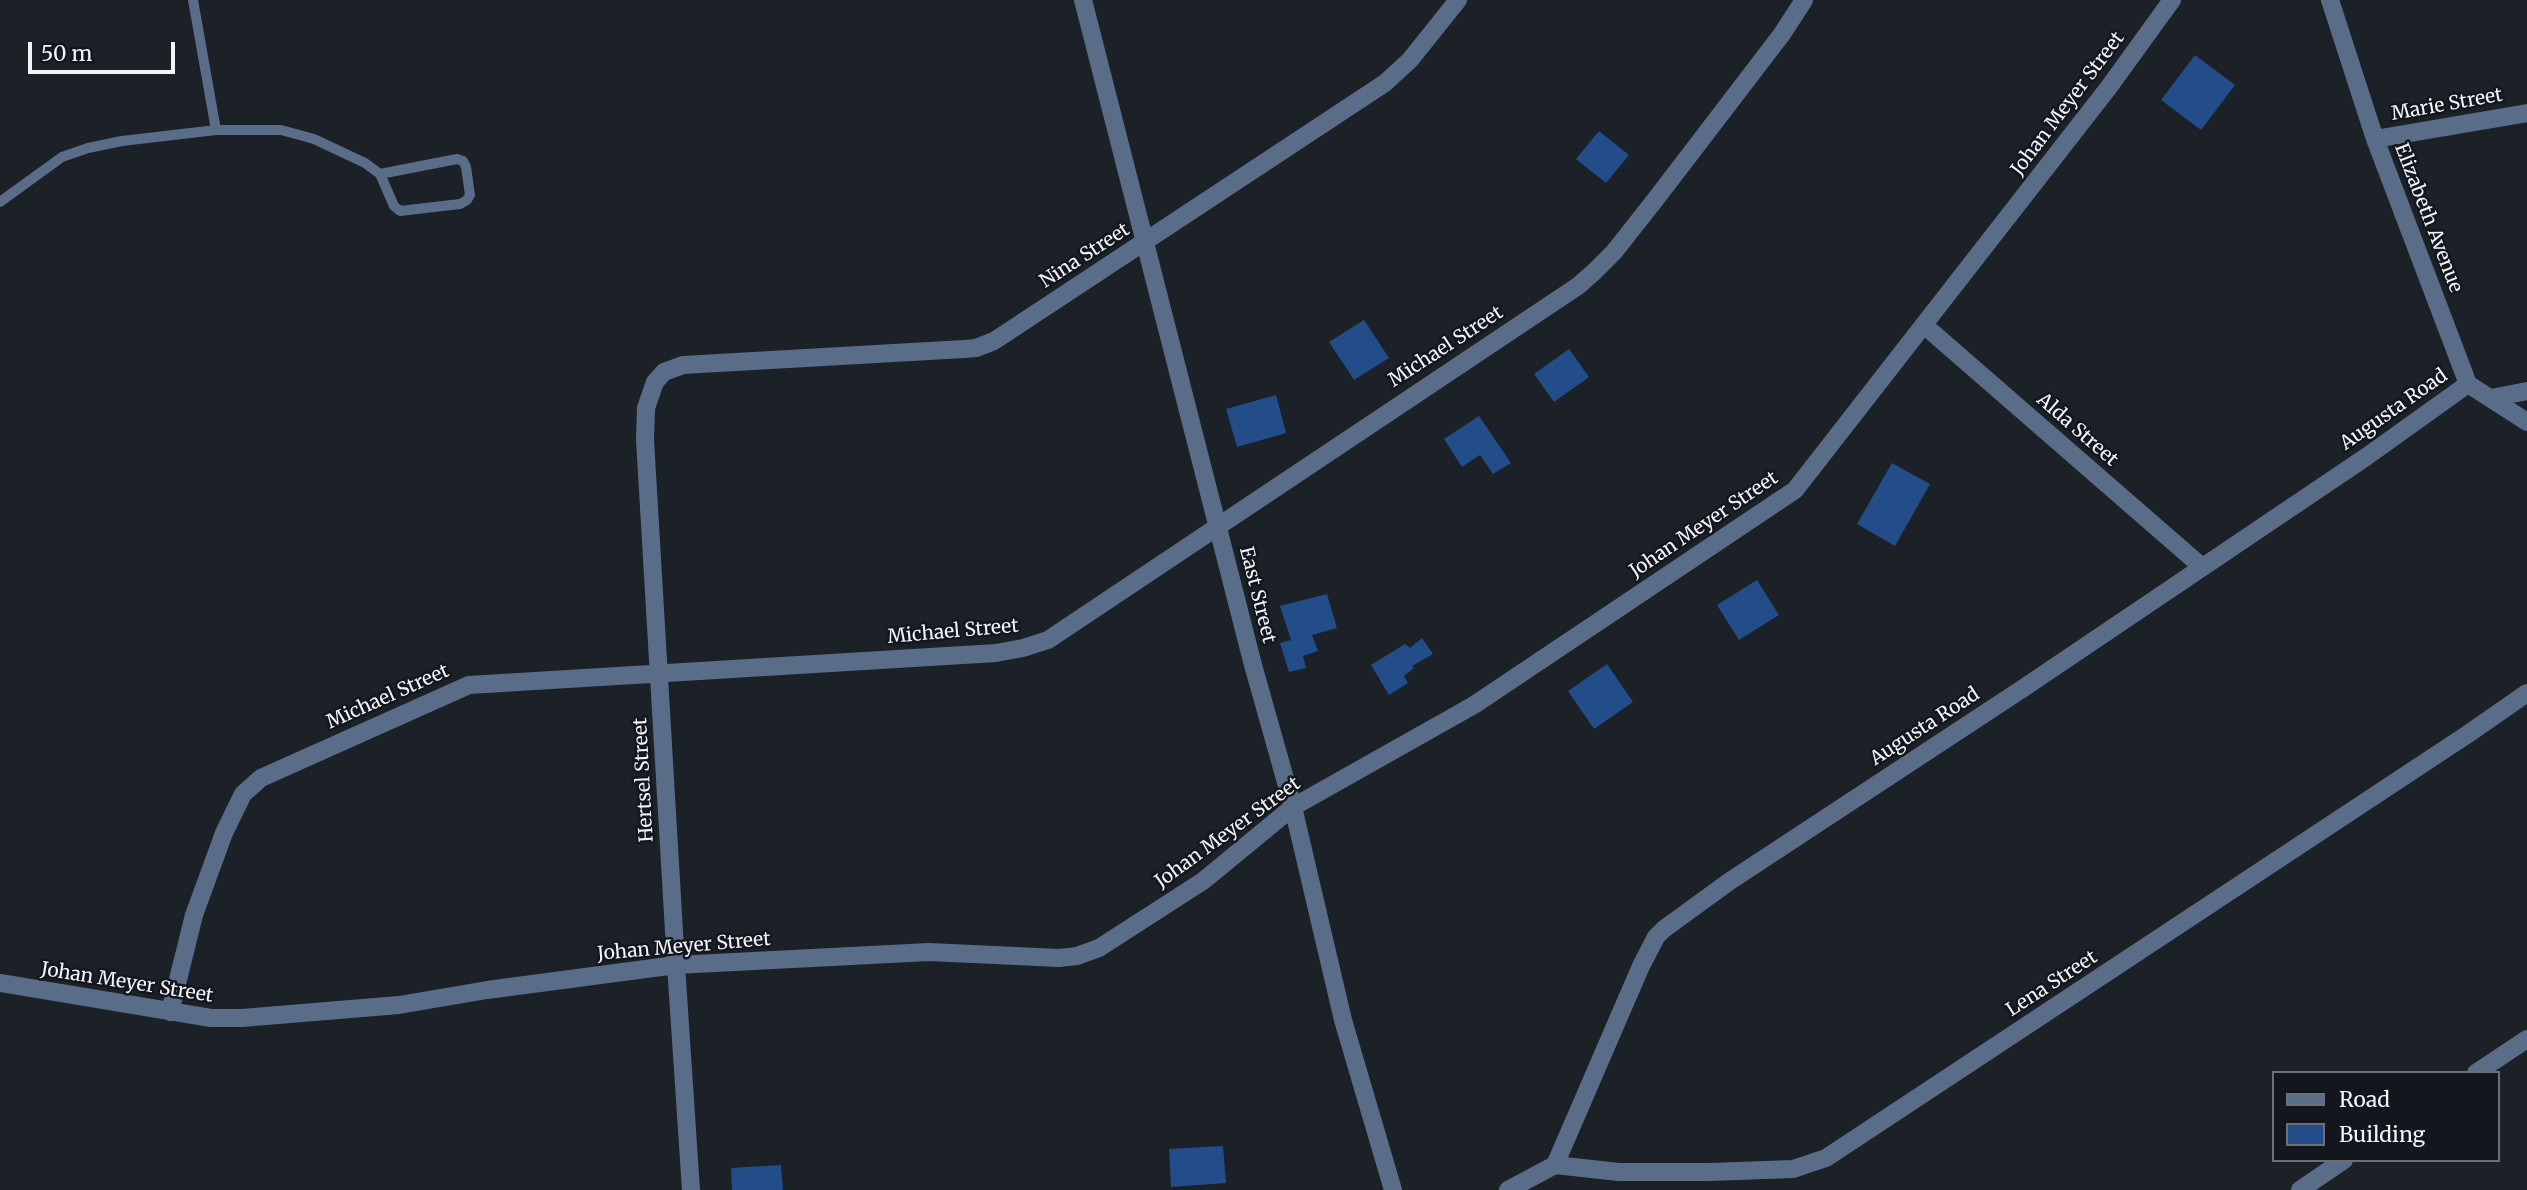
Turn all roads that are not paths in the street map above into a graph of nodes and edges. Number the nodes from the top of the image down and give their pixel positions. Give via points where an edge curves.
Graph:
1 (193, 0) edge
2 (1458, 0) edge
3 (1804, 0) edge
4 (2172, 0) edge
5 (2330, 0) edge
6 (1084, 5) edge
7 (2527, 113) edge
8 (216, 130) junction
9 (2375, 139) junction
10 (380, 174) junction
11 (0, 202) edge
12 (1146, 242) junction
13 (1924, 326) junction
14 (664, 372) joint
15 (2468, 384) junction
16 (2527, 391) edge
17 (2491, 398) junction
18 (2527, 422) edge
19 (1217, 525) junction
20 (2201, 566) junction
21 (659, 672) junction
22 (2527, 692) edge
23 (1293, 807) junction
24 (676, 965) junction
25 (0, 983) edge
26 (170, 1012) junction
27 (2527, 1039) edge
28 (2479, 1071) edge
29 (2341, 1162) edge
30 (1555, 1165) junction
31 (691, 1190) edge
32 (1393, 1190) edge
33 (1508, 1190) edge
34 (2300, 1190) edge

1 - 8 lane
2 - 12 street, Nina Street via 1410,60 1385,83
3 - 19 street, Michael Street via 1655,200 1595,271
4 - 13 street, Johan Meyer Street
5 - 9 street, Elizabeth Avenue
6 - 12 street, East Street
7 - 9 street, Marie Street
8 - 10 lane via 281,130 314,139
8 - 11 lane via 88,148 62,157
9 - 15 street, Elizabeth Avenue
10 - 10 lane via 457,159 466,167 470,195 460,204 400,211
12 - 14 street, Nina Street via 1003,336 976,348 683,365
12 - 19 street, East Street
13 - 20 street, Alda Street
13 - 23 street, Johan Meyer Street via 1795,489 1474,705
14 - 21 street, Hertsel Street via 650,392 645,417
15 - 17 street
15 - 20 street, Augusta Road
16 - 17 street
17 - 18 street
19 - 21 street, Michael Street via 1048,640 1023,649
19 - 23 street, East Street
20 - 30 street, Augusta Road via 1664,929 1641,966
21 - 24 street, Hertsel Street
21 - 26 street, Michael Street via 463,686 261,778 243,794 224,833 194,915
22 - 30 street, Lena Street via 1826,1158 1780,1170 1660,1174
23 - 24 street, Johan Meyer Street via 1203,881 1099,948 1077,956 929,952
23 - 32 street, East Street via 1343,1020
24 - 26 street, Johan Meyer Street via 359,1010 228,1019
24 - 31 street, Hertsel Street
25 - 26 street, Johan Meyer Street
27 - 28 street
29 - 34 street
30 - 33 street

